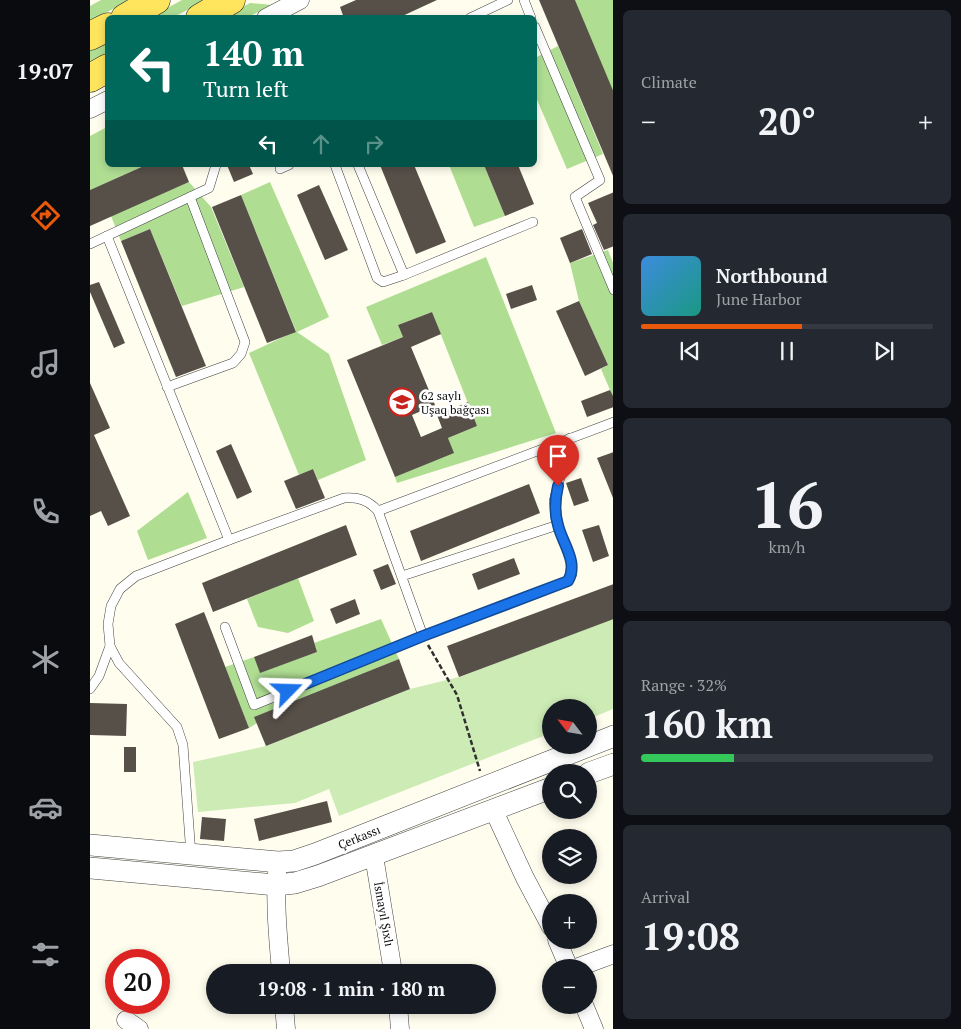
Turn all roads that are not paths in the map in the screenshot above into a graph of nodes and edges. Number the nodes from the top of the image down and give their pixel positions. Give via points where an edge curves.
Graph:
1 (156, 0) edge
2 (232, 0) edge
3 (300, 0) edge
4 (508, 0) edge
5 (524, 0) edge
6 (130, 15) edge
7 (205, 15) edge
8 (272, 15) edge
9 (476, 15) edge
10 (530, 15) edge
11 (105, 28) edge
12 (537, 32) edge
13 (90, 36) edge
14 (105, 70) edge
15 (90, 78) edge
16 (105, 102) edge
17 (90, 109) edge
18 (215, 167) edge
19 (284, 167) edge
20 (336, 167) edge
21 (359, 167) edge
22 (280, 169) dead end
23 (190, 196) junction
24 (533, 222) dead end
25 (107, 236) junction
26 (90, 244) edge
27 (404, 274) junction
28 (613, 288) edge
29 (168, 387) junction
30 (613, 422) edge
31 (570, 438) junction
32 (378, 511) junction
33 (558, 525) junction
34 (229, 540) junction
35 (402, 576) junction
36 (225, 627) dead end
37 (423, 636) junction
38 (110, 646) junction
39 (90, 689) edge
40 (613, 736) edge
41 (613, 764) edge
42 (597, 770) edge
43 (542, 792) edge
44 (494, 811) junction
45 (90, 845) edge
46 (191, 855) junction
47 (374, 856) junction
48 (278, 862) junction
49 (90, 868) edge
50 (276, 885) junction
51 (542, 910) edge
52 (613, 954) edge
53 (597, 960) edge
54 (281, 964) edge
55 (392, 964) edge
56 (285, 1014) edge
57 (399, 1014) edge
58 (588, 1014) edge
59 (286, 1029) edge
60 (400, 1029) edge
61 (594, 1029) edge

1 - 6 main road
2 - 7 main road
3 - 8 street
4 - 9 lane
5 - 10 lane
11 - 13 main road
12 - 28 lane via 600,180 575,197
14 - 15 main road
16 - 17 street
18 - 23 lane via 209,188
19 - 22 lane
20 - 27 lane via 377,278 383,282
21 - 27 lane
23 - 25 lane
23 - 29 lane via 245,342 233,363
24 - 27 lane
25 - 26 lane
25 - 29 lane
29 - 34 lane
30 - 31 lane
31 - 32 lane
31 - 33 lane via 554,501
32 - 34 lane via 371,503 356,497 344,498
32 - 35 lane
33 - 35 lane
33 - 37 lane via 572,562 568,581
34 - 38 lane via 136,576 125,585 111,606 108,624
35 - 37 lane
36 - 37 lane via 254,705
38 - 39 lane via 99,676
38 - 46 lane via 119,663 177,726 183,745
40 - 48 street, Çerkassı via 315,854
41 - 42 street
43 - 44 street, Çerkassı
44 - 47 street, Çerkassı
44 - 51 street
45 - 46 street, Çerkassı
46 - 48 street, Çerkassı
47 - 50 street, Çerkassı via 295,883
47 - 55 street, İsmayıl Şıxlı
48 - 50 street
49 - 50 street, Çerkassı
50 - 54 street
52 - 53 street
56 - 59 street
57 - 60 street
58 - 61 street

